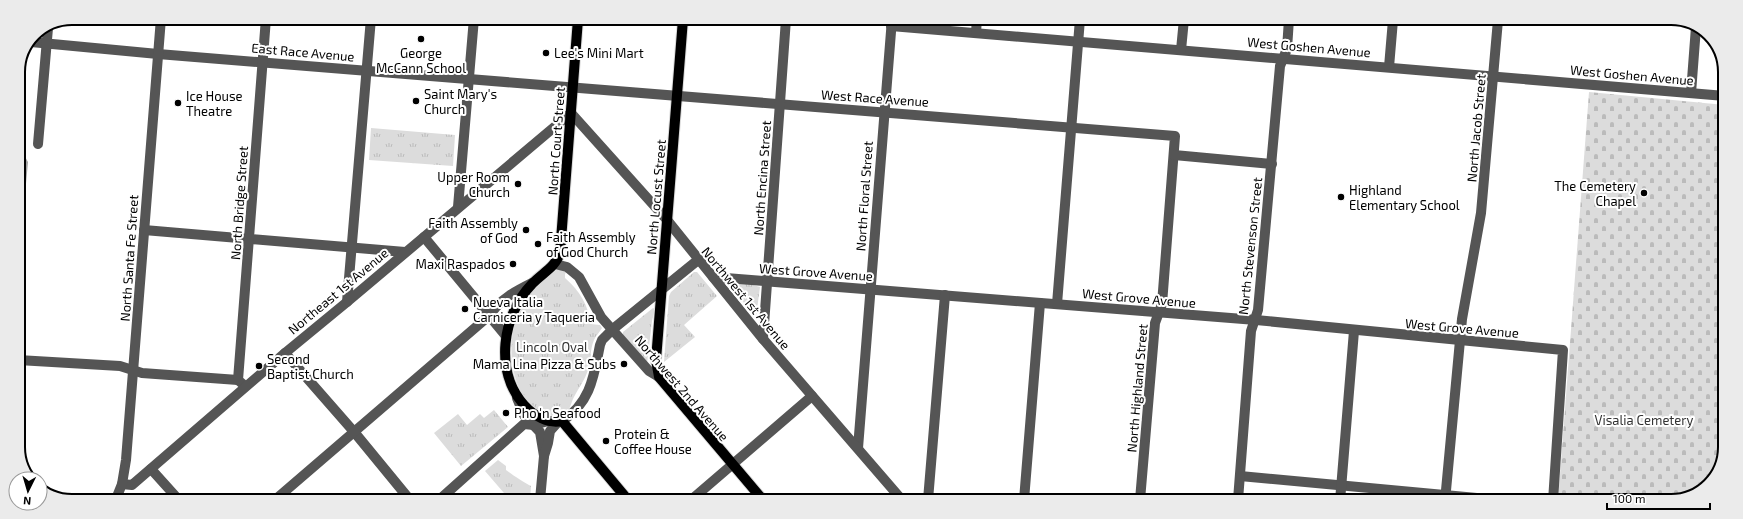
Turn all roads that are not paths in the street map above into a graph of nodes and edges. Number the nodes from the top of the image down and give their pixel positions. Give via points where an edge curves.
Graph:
1 (160, 25) edge
2 (265, 25) edge
3 (370, 25) edge
4 (473, 25) edge
5 (578, 25) edge
6 (683, 25) edge
7 (786, 25) edge
8 (892, 25) edge
9 (911, 25) edge
10 (977, 25) edge
11 (1079, 25) edge
12 (1183, 25) edge
13 (1289, 25) edge
14 (1393, 25) edge
15 (1498, 25) edge
16 (47, 32) edge
17 (976, 32) junction
18 (1696, 32) edge
19 (36, 42) edge
20 (1078, 42) junction
21 (46, 43) junction
22 (1181, 50) junction
23 (158, 54) junction
24 (1283, 58) junction
25 (262, 61) junction
26 (1389, 67) junction
27 (367, 70) junction
28 (1493, 76) junction
29 (469, 79) junction
30 (573, 87) junction
31 (1691, 93) junction
32 (677, 95) junction
33 (1718, 95) edge
34 (780, 104) junction
35 (884, 112) junction
36 (571, 113) junction
37 (1072, 126) junction
38 (1175, 136) joint
39 (38, 144) dead end
40 (1174, 155) junction
41 (1272, 164) junction
42 (458, 207) junction
43 (667, 220) junction
44 (144, 230) junction
45 (424, 237) junction
46 (249, 239) junction
47 (352, 247) junction
48 (405, 252) junction
49 (698, 260) junction
50 (555, 264) junction
51 (712, 277) junction
52 (767, 281) junction
53 (532, 283) junction
54 (870, 289) junction
55 (662, 290) junction
56 (946, 295) junction
57 (347, 302) junction
58 (1040, 303) junction
59 (1057, 304) junction
60 (1159, 313) junction
61 (490, 315) junction
62 (1256, 320) junction
63 (613, 329) junction
64 (1354, 331) junction
65 (506, 336) junction
66 (763, 339) junction
67 (1459, 341) junction
68 (285, 353) junction
69 (25, 360) edge
70 (134, 370) junction
71 (659, 377) junction
72 (242, 383) junction
73 (516, 392) junction
74 (812, 396) junction
75 (527, 421) junction
76 (556, 421) junction
77 (355, 432) junction
78 (858, 448) junction
79 (544, 456) junction
80 (732, 464) junction
81 (151, 469) junction
82 (1240, 476) junction
83 (122, 484) junction
84 (1341, 485) junction
85 (118, 494) edge
86 (174, 494) edge
87 (282, 494) edge
88 (405, 494) edge
89 (445, 494) edge
90 (541, 494) edge
91 (623, 494) edge
92 (698, 494) edge
93 (758, 494) edge
94 (897, 494) edge
95 (929, 494) edge
96 (1024, 494) edge
97 (1141, 494) edge
98 (1238, 494) edge
99 (1340, 494) edge
100 (1414, 494) edge
101 (1446, 494) edge
102 (1553, 494) edge

1 - 23 street, North Santa Fe Street
2 - 25 street, North Bridge Street
3 - 27 street
4 - 29 street
5 - 30 main road, North Court Street
6 - 32 main road, North Locust Street
7 - 34 street, North Encina Street
8 - 35 street, North Floral Street
9 - 17 street, West Goshen Avenue
10 - 17 street
11 - 20 street
12 - 22 street
13 - 24 street, North Stevenson Street via 1287,49
14 - 26 street
15 - 28 street, North Jacob Street
16 - 21 street
17 - 20 street, West Goshen Avenue
18 - 31 street
19 - 21 street, East Race Avenue
20 - 22 street, West Goshen Avenue
20 - 37 street
21 - 23 street, East Race Avenue
21 - 39 street
22 - 24 street, West Goshen Avenue
23 - 25 street, East Race Avenue
23 - 44 street, North Santa Fe Street
24 - 26 street, West Goshen Avenue
24 - 41 street, North Stevenson Street via 1280,66
25 - 27 street, East Race Avenue
25 - 46 street, North Bridge Street
26 - 28 street, West Goshen Avenue
27 - 29 street, East Race Avenue
27 - 47 street
28 - 31 street, West Goshen Avenue
28 - 67 street, North Jacob Street via 1481,213
29 - 30 street, East Race Avenue
29 - 42 street
30 - 32 street, West Race Avenue
30 - 36 main road, North Court Street
31 - 33 street, West Goshen Avenue
32 - 34 street, West Race Avenue
32 - 43 main road, North Locust Street
34 - 35 street, West Race Avenue
34 - 52 street, North Encina Street
35 - 37 street, West Race Avenue
35 - 54 street, North Floral Street
36 - 42 street, Northeast 1st Avenue
36 - 43 street, Northwest 1st Avenue
36 - 50 main road, North Court Street via 560,253
37 - 38 street, West Race Avenue
37 - 59 street
38 - 40 street, North Highland Street
40 - 41 street
40 - 60 street, North Highland Street via 1162,304
41 - 62 street, North Stevenson Street
42 - 45 street, Northeast 1st Avenue
43 - 49 street, Northwest 1st Avenue
43 - 55 main road, North Locust Street
44 - 46 street
44 - 70 street, North Santa Fe Street
45 - 48 street, Northeast 1st Avenue
45 - 61 street
46 - 47 street
46 - 72 street, North Bridge Street
47 - 48 street
47 - 57 street
48 - 57 street, Northeast 1st Avenue
49 - 51 street, Northwest 1st Avenue
49 - 55 street
50 - 53 main road
50 - 63 street via 568,267 579,276 601,317
51 - 52 street, West Grove Avenue
51 - 66 street, Northwest 1st Avenue
52 - 54 street, West Grove Avenue
52 - 66 street, North Encina Street
53 - 61 street via 512,293 495,307
53 - 65 main road via 515,307
54 - 56 street, West Grove Avenue
54 - 78 street, North Floral Street
55 - 63 street
55 - 71 main road, North Locust Street via 656,360
56 - 58 street, West Grove Avenue
56 - 95 street
57 - 68 street, Northeast 1st Avenue
58 - 59 street, West Grove Avenue
58 - 96 street
59 - 60 street, West Grove Avenue
60 - 62 street, West Grove Avenue
60 - 97 street, North Highland Street via 1155,322
61 - 65 street
61 - 77 street
62 - 64 street, West Grove Avenue
62 - 82 street, North Stevenson Street via 1251,331
63 - 71 street, Northwest 2nd Avenue via 649,371
63 - 76 street via 600,345 590,387 575,410
64 - 67 street, West Grove Avenue
64 - 84 street
65 - 73 main road via 506,359
66 - 74 street, Northwest 1st Avenue
67 - 101 street, North Jacob Street
67 - 102 street, West Grove Avenue via 1563,350
68 - 72 street, Northeast 1st Avenue
68 - 77 street
69 - 70 street via 120,366
70 - 72 street via 142,373
70 - 83 street, North Santa Fe Street
71 - 80 main road, Northwest 2nd Avenue
72 - 81 street, Northeast 1st Avenue
73 - 75 street
73 - 76 main road via 526,407 540,417
74 - 78 street, Northwest 1st Avenue
74 - 80 street
75 - 76 street
75 - 79 street via 540,432
75 - 89 street
76 - 79 street via 550,431
76 - 91 main road
77 - 87 street
77 - 88 street
78 - 94 street, Northwest 1st Avenue
79 - 90 street
80 - 92 street
80 - 93 main road, Northwest 2nd Avenue
81 - 83 street, Northeast 1st Avenue via 132,485
81 - 86 street
82 - 84 street
82 - 98 street, North Stevenson Street
83 - 85 street, North Santa Fe Street
84 - 99 street
84 - 100 street

